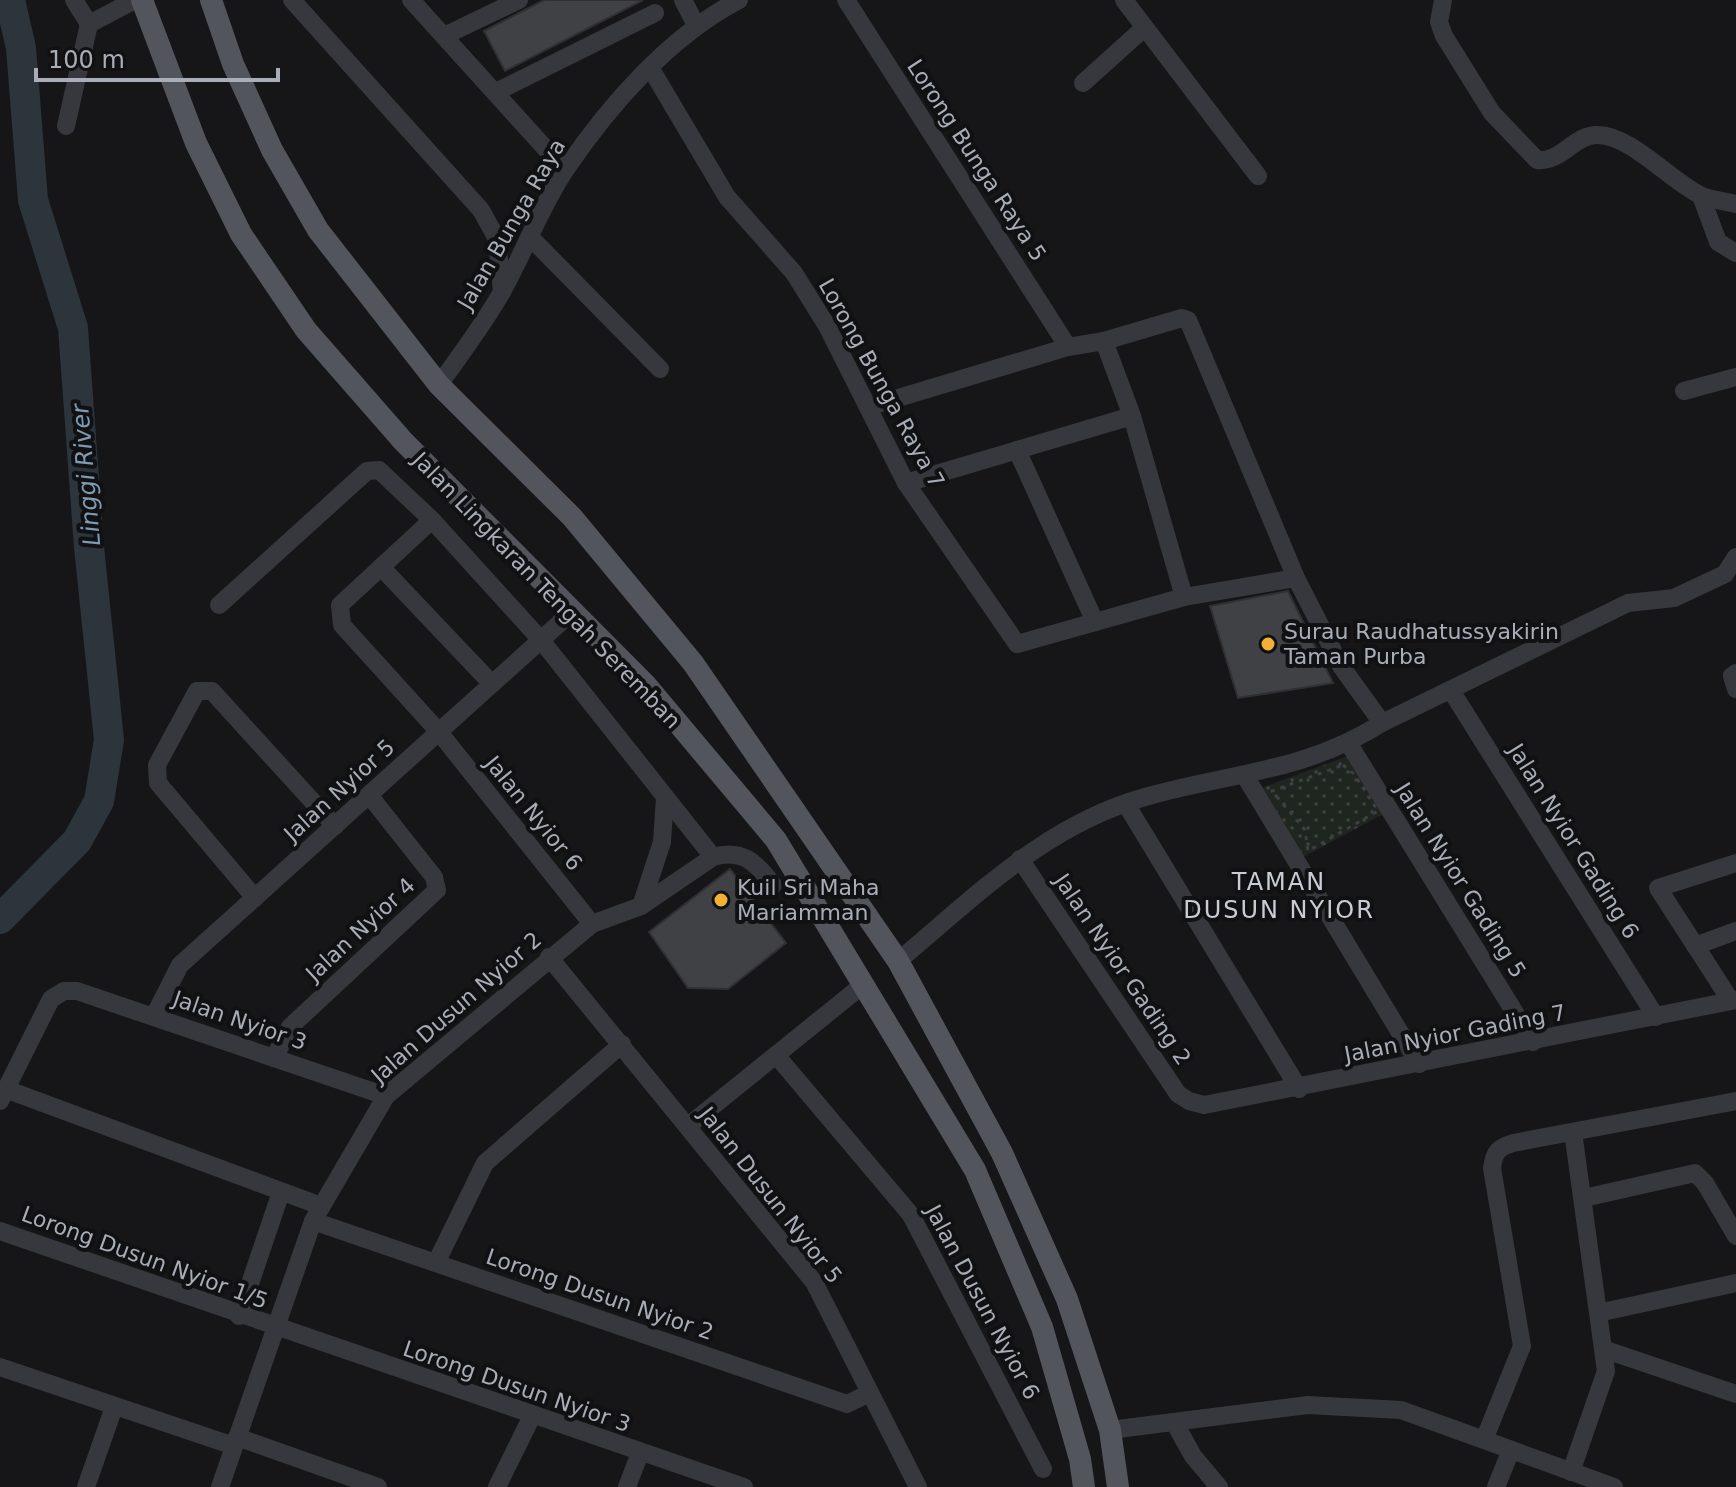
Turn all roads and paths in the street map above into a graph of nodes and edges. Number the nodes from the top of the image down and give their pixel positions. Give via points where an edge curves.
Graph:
1 (74, 0) edge
2 (135, 0) edge
3 (142, 0) edge
4 (211, 0) edge
5 (292, 0) edge
6 (411, 0) edge
7 (519, 0) edge
8 (683, 0) edge
9 (739, 0) edge
10 (846, 0) edge
11 (1124, 0) edge
12 (1443, 0) edge
13 (655, 13) dead end
14 (89, 24) junction
15 (696, 25) junction
16 (1143, 29) junction
17 (444, 36) junction
18 (651, 69) junction
19 (1083, 83) dead end
20 (496, 92) junction
21 (66, 126) dead end
22 (565, 170) junction
23 (1258, 176) dead end
24 (1701, 196) junction
25 (1736, 204) edge
26 (530, 237) junction
27 (1736, 253) edge
28 (502, 292) junction
29 (1104, 341) junction
30 (1068, 347) junction
31 (660, 369) dead end
32 (1736, 377) edge
33 (439, 385) junction
34 (1684, 391) dead end
35 (868, 407) junction
36 (1132, 416) junction
37 (1017, 450) junction
38 (906, 483) junction
39 (432, 520) junction
40 (1736, 557) edge
41 (381, 567) junction
42 (1296, 578) junction
43 (1184, 597) junction
44 (219, 605) dead end
45 (573, 611) junction
46 (1095, 622) junction
47 (541, 640) junction
48 (1736, 673) edge
49 (492, 684) junction
50 (1736, 689) edge
51 (1452, 692) junction
52 (1382, 723) junction
53 (439, 732) junction
54 (1349, 744) junction
55 (1245, 776) junction
56 (1272, 791) joint
57 (369, 795) junction
58 (665, 797) junction
59 (1126, 804) junction
60 (335, 826) junction
61 (713, 857) junction
62 (1020, 859) junction
63 (1736, 863) edge
64 (773, 885) dead end
65 (255, 898) junction
66 (641, 906) junction
67 (592, 924) junction
68 (1736, 931) edge
69 (1695, 946) junction
70 (549, 957) junction
71 (898, 961) junction
72 (864, 984) junction
73 (1733, 1001) edge
74 (154, 1016) junction
75 (1656, 1017) junction
76 (1533, 1042) junction
77 (622, 1044) junction
78 (776, 1055) junction
79 (274, 1058) junction
80 (1419, 1064) junction
81 (1299, 1089) junction
82 (4, 1096) edge
83 (386, 1096) junction
84 (1189, 1101) joint
85 (1736, 1101) edge
86 (688, 1126) junction
87 (1573, 1132) junction
88 (281, 1192) junction
89 (1584, 1198) junction
90 (317, 1214) junction
91 (0, 1231) edge
92 (1736, 1236) edge
93 (436, 1263) junction
94 (1736, 1283) edge
95 (1598, 1313) junction
96 (239, 1316) junction
97 (274, 1328) junction
98 (1603, 1349) junction
99 (0, 1367) edge
100 (870, 1393) junction
101 (1736, 1394) edge
102 (114, 1407) junction
103 (532, 1416) junction
104 (1174, 1422) junction
105 (1110, 1430) junction
106 (1484, 1440) junction
107 (236, 1442) junction
108 (1511, 1450) junction
109 (640, 1453) junction
110 (1043, 1469) dead end
111 (1571, 1472) junction
112 (340, 1480) edge
113 (86, 1487) edge
114 (220, 1487) edge
115 (378, 1487) edge
116 (497, 1487) edge
117 (627, 1487) edge
118 (744, 1487) edge
119 (918, 1487) edge
120 (1084, 1487) edge
121 (1118, 1487) edge
122 (1219, 1487) edge
123 (1496, 1487) edge
124 (1614, 1487) edge

1 - 14 street
2 - 14 street
3 - 45 main road, Jalan Lingkaran Tengah Seremban via 203,156 241,234 306,330 403,441
4 - 33 main road via 272,150 318,230
5 - 28 street via 481,210 497,239
6 - 17 street
7 - 17 street
8 - 15 street
9 - 15 street, Jalan Bunga Raya
10 - 30 street, Lorong Bunga Raya 5
11 - 16 street
12 - 24 street via 1439,22 1444,36 1492,113 1537,160 1555,158 1584,137 1600,134 1625,144
13 - 20 street
14 - 21 street
15 - 18 street, Jalan Bunga Raya
16 - 19 street
16 - 23 street
17 - 20 street
18 - 22 street, Jalan Bunga Raya
18 - 35 street, Lorong Bunga Raya 7 via 727,197 794,273
20 - 22 street
22 - 26 street, Jalan Bunga Raya
24 - 25 street
24 - 27 street via 1718,242
26 - 28 street, Jalan Bunga Raya
26 - 31 street
28 - 33 street, Jalan Bunga Raya
29 - 30 street
29 - 36 street
29 - 42 street via 1188,320
30 - 35 street
32 - 34 street
33 - 71 main road via 572,517 693,663
35 - 38 street, Lorong Bunga Raya 7
36 - 37 street
36 - 43 street
37 - 38 street
37 - 46 street
38 - 46 street, Lorong Bunga Raya 7 via 1017,644
39 - 41 street
39 - 44 street via 379,470 367,471
39 - 47 street
40 - 51 street via 1725,574 1674,598 1628,603
41 - 49 street
41 - 53 street, Jalan Nyior 6 via 340,605 342,625
42 - 43 street, Lorong Bunga Raya 7
42 - 52 street via 1341,666
43 - 46 street, Lorong Bunga Raya 7
45 - 47 street, Jalan Nyior 5
45 - 72 main road, Jalan Lingkaran Tengah Seremban via 646,685 776,840
47 - 49 street, Jalan Nyior 5
47 - 58 street
48 - 50 street
49 - 53 street, Jalan Nyior 5
51 - 52 street
51 - 75 street, Jalan Nyior Gading 6
52 - 54 street
53 - 57 street, Jalan Nyior 5
53 - 67 street, Jalan Nyior 6
54 - 55 street via 1295,765
54 - 76 street, Jalan Nyior Gading 5
55 - 59 street
55 - 80 street
56 - 56 path via 1343,765 1378,811 1308,851 1305,830
57 - 60 street, Jalan Nyior 5
57 - 79 street, Jalan Nyior 4 via 434,877 437,890 290,1027
58 - 61 street
58 - 66 street via 662,842
59 - 62 street via 1066,827
59 - 81 street
60 - 65 street, Jalan Nyior 5
60 - 65 street via 212,691 193,696 157,765 158,783
61 - 64 street via 742,855
61 - 66 street, Jalan Dusun Nyior 2
62 - 71 street
62 - 84 street, Jalan Nyior Gading 2 via 1178,1094
63 - 69 street via 1658,888
65 - 74 street, Jalan Nyior 5 via 180,965
66 - 67 street, Jalan Dusun Nyior 2
67 - 70 street, Jalan Dusun Nyior 2
68 - 69 street
69 - 73 street
70 - 77 street, Jalan Dusun Nyior 5
70 - 83 street, Jalan Dusun Nyior 2
71 - 105 main road via 1002,1153 1067,1299
72 - 78 street
72 - 120 main road, Jalan Lingkaran Tengah Seremban via 975,1170 1042,1327
73 - 75 street, Jalan Nyior Gading 7
74 - 79 street, Jalan Nyior 3
74 - 82 street, Jalan Nyior 3 via 64,991 51,999
75 - 76 street, Jalan Nyior Gading 7
76 - 80 street, Jalan Nyior Gading 7
77 - 86 street, Jalan Dusun Nyior 5
77 - 93 street via 485,1163
78 - 86 street
78 - 110 street, Jalan Dusun Nyior 6 via 911,1215
79 - 83 street, Jalan Nyior 3
80 - 81 street, Jalan Nyior Gading 7
81 - 84 street, Jalan Nyior Gading 7 via 1204,1105
82 - 88 street, Lorong Dusun Nyior 2
83 - 90 street, Jalan Dusun Nyior 2
85 - 87 street
86 - 100 street, Jalan Dusun Nyior 5 via 814,1282
87 - 89 street
87 - 106 street via 1513,1143 1494,1155 1522,1346
88 - 90 street, Lorong Dusun Nyior 2
88 - 96 street
89 - 92 street via 1695,1173
89 - 95 street
90 - 93 street, Lorong Dusun Nyior 2
90 - 97 street, Jalan Dusun Nyior 2
91 - 96 street, Lorong Dusun Nyior 1/5
93 - 100 street, Lorong Dusun Nyior 2 via 847,1404
94 - 95 street
95 - 98 street
96 - 97 street, Lorong Dusun Nyior 1/5
97 - 103 street, Lorong Dusun Nyior 3
97 - 107 street, Jalan Dusun Nyior 2
98 - 101 street
98 - 111 street via 1606,1371
99 - 102 street
100 - 119 street, Jalan Dusun Nyior 5
102 - 107 street
102 - 113 street
103 - 109 street, Lorong Dusun Nyior 3
103 - 116 street
104 - 105 street
104 - 106 street via 1308,1405 1401,1410
104 - 122 street
105 - 121 main road
106 - 108 street
107 - 112 street
107 - 114 street, Jalan Dusun Nyior 2
108 - 111 street
108 - 123 street
109 - 117 street
109 - 118 street, Lorong Dusun Nyior 3
111 - 124 street
112 - 115 street

